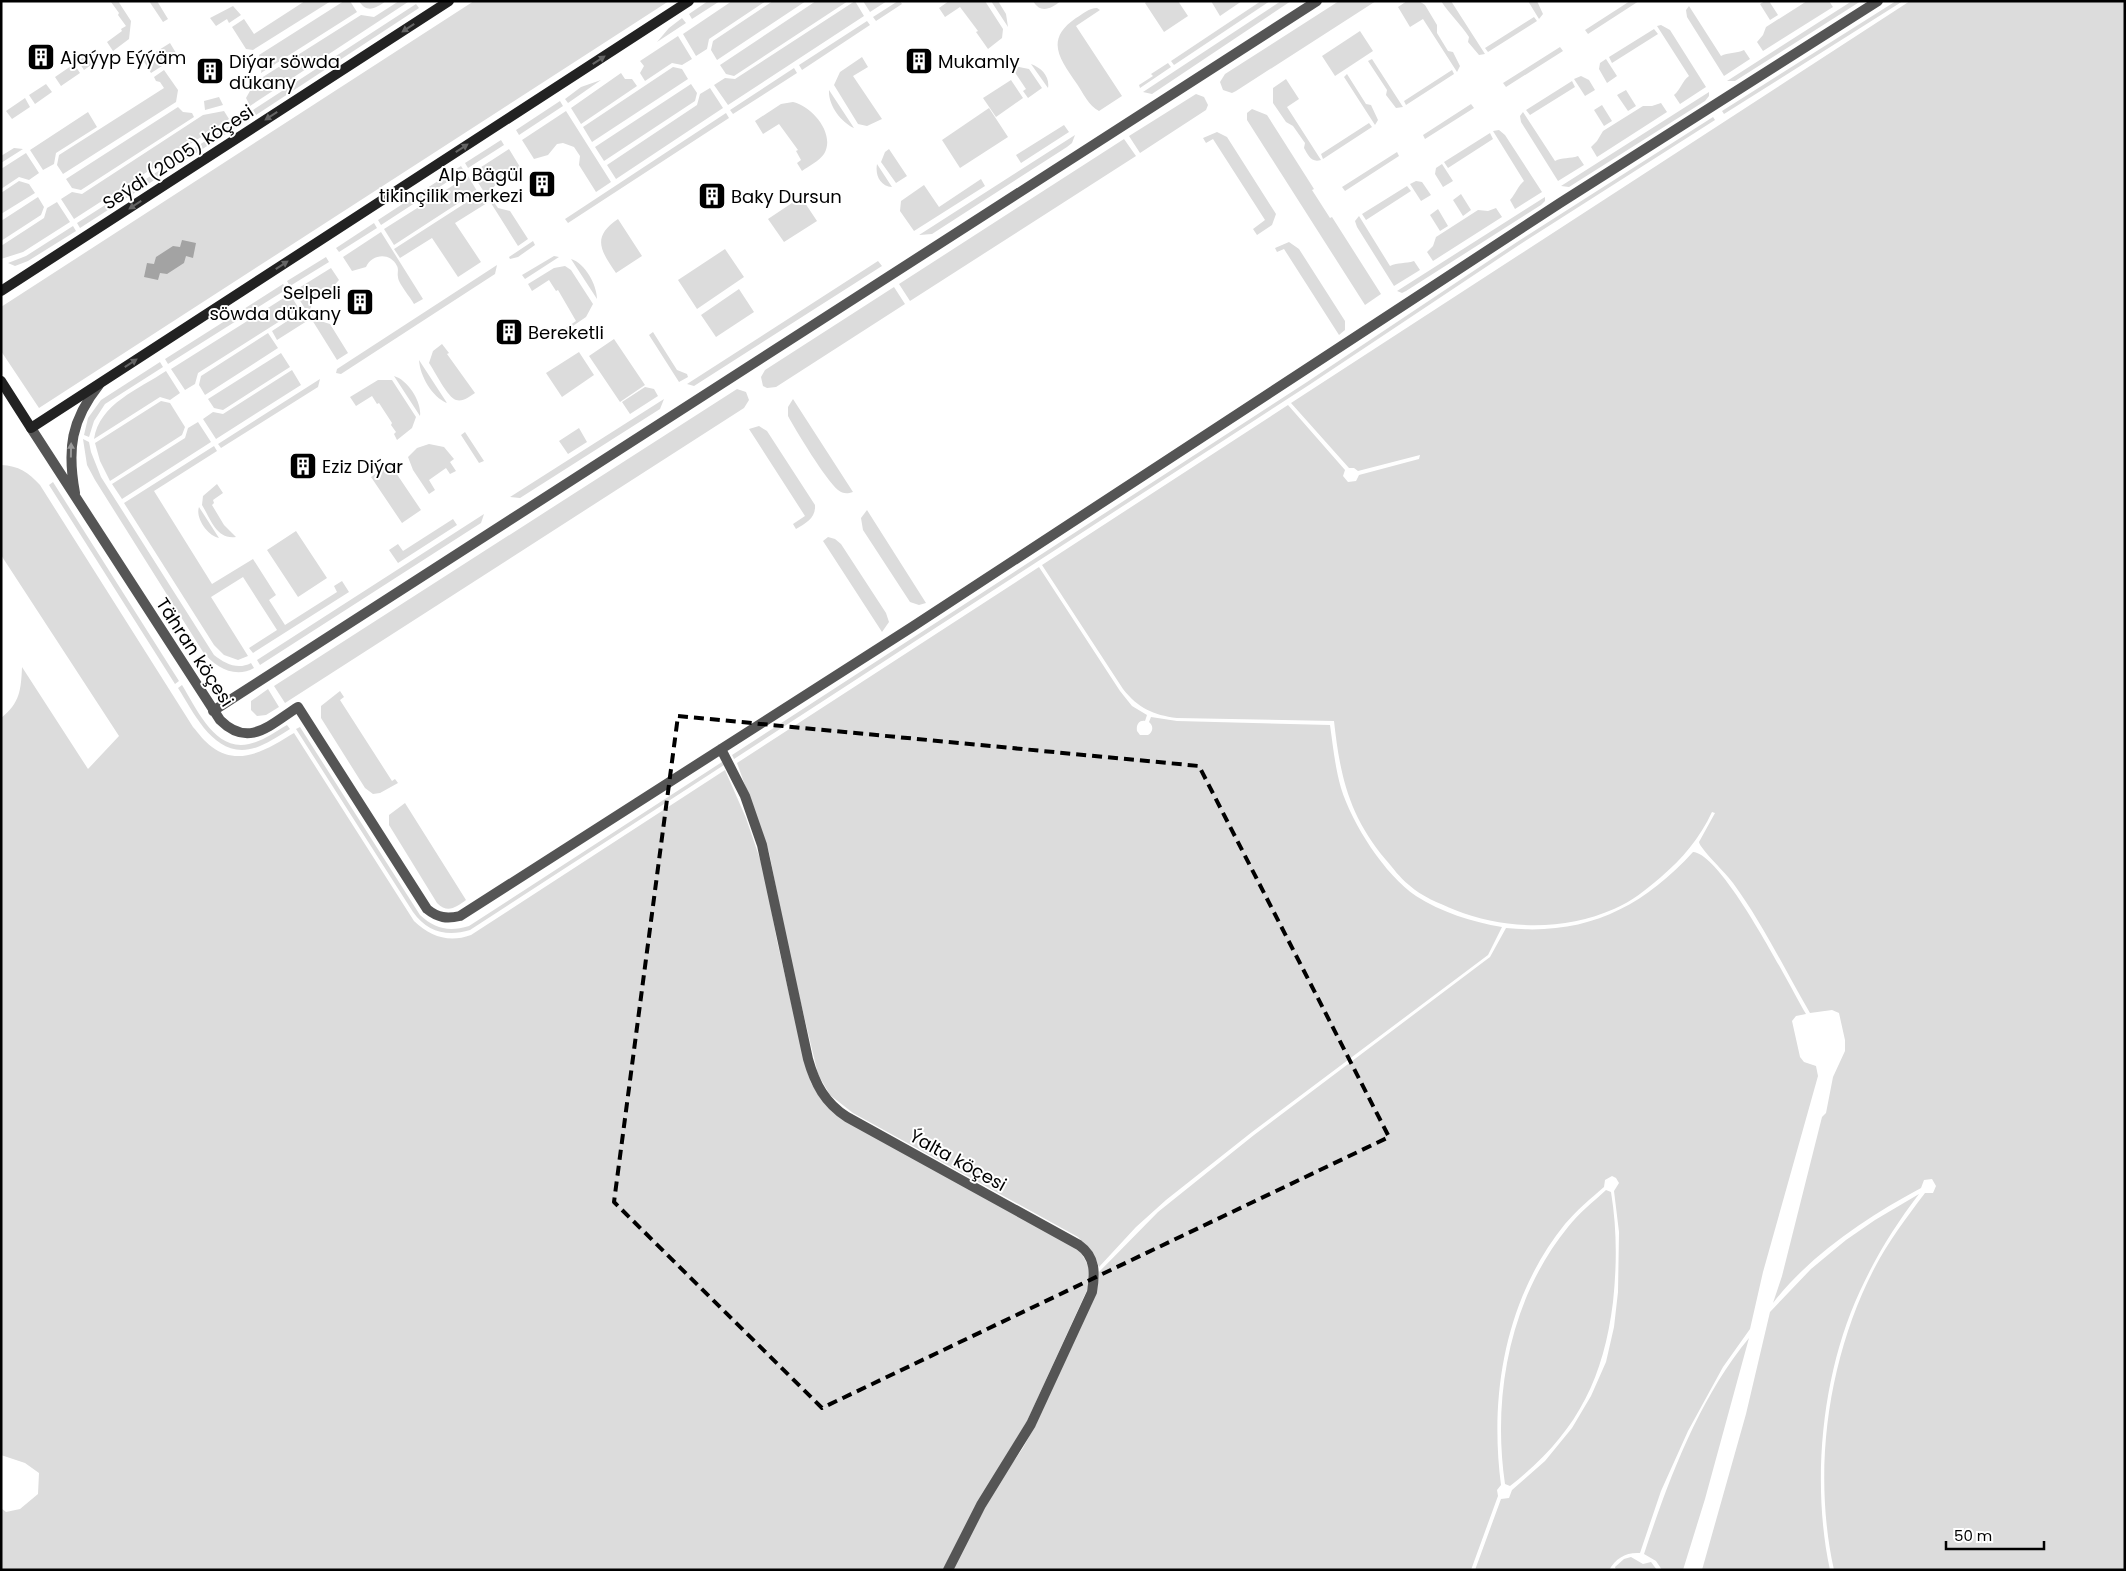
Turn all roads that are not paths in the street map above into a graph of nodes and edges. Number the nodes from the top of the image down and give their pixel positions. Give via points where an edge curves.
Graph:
1 (449, 1) edge
2 (688, 1) edge
3 (1317, 1) edge
4 (1878, 1) edge
5 (1, 281) edge
6 (16, 282) junction
7 (1, 291) edge
8 (1, 381) edge
9 (102, 382) junction
10 (32, 428) junction
11 (77, 499) junction
12 (213, 711) junction
13 (721, 749) junction
14 (948, 1570) edge

1 -> 6 street, Seýdi (2005) köçesi
9 -> 2 street
3 - 12 street
4 - 13 street via 1552,208
5 - 6 street
6 - 7 street, Seýdi (2005) köçesi
8 - 10 street, Tähran köçesi
9 - 10 street
11 -> 9 street via 72,477 72,440 78,416
10 - 11 street, Tähran köçesi
11 - 12 street, Tähran köçesi
12 - 13 street, Tähran köçesi via 225,726 245,735 262,730 298,707 423,903 432,913 444,918 470,912
13 - 14 street, Ýalta köçesi via 745,796 762,845 808,1059 825,1098 847,1117 1079,1245 1087,1251 1094,1268 1092,1292 1031,1424 981,1505

